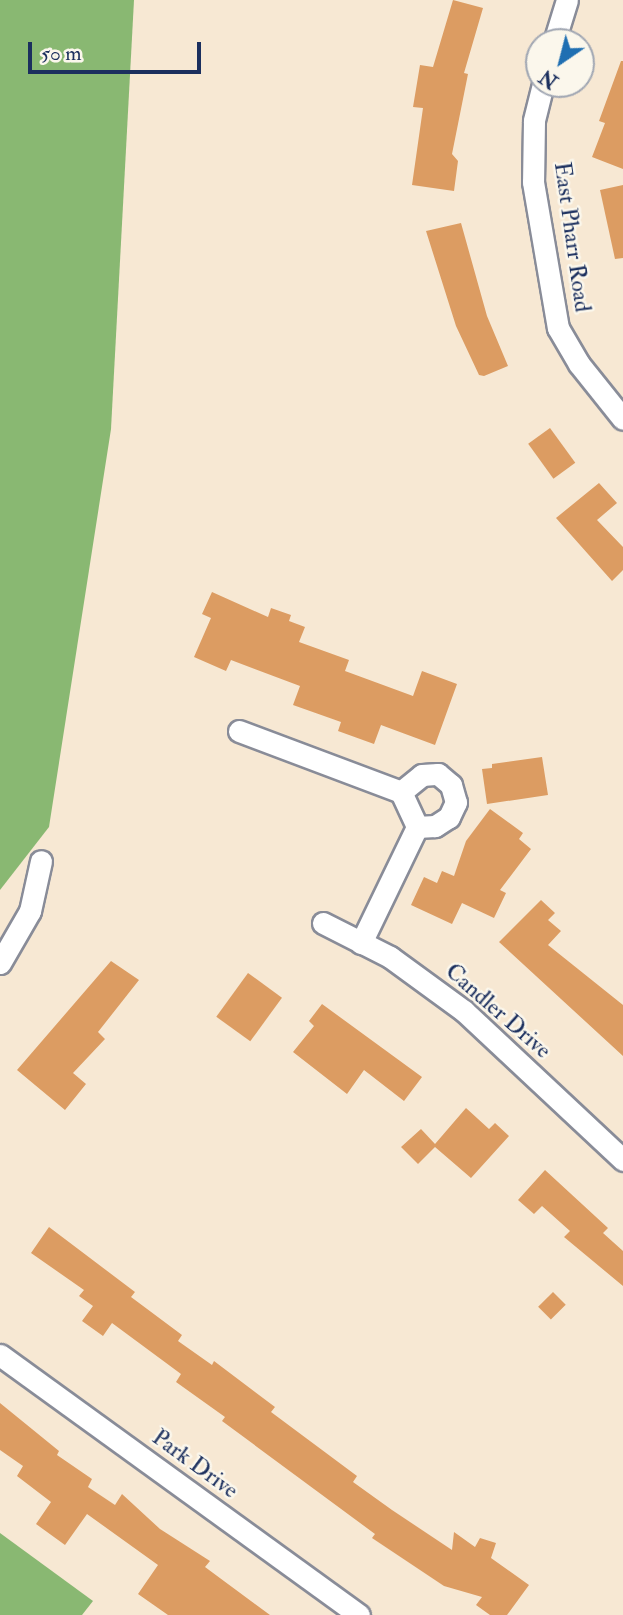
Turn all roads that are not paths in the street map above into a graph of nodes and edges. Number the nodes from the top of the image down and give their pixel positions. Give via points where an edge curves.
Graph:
1 (567, 0) edge
2 (558, 28) edge
3 (540, 98) edge
4 (623, 419) edge
5 (239, 731) dead end
6 (401, 792) junction
7 (417, 827) junction
8 (41, 861) dead end
9 (323, 923) dead end
10 (361, 943) junction
11 (0, 963) edge
12 (623, 1160) edge
13 (0, 1355) edge
14 (359, 1615) edge

1 - 2 street
3 - 4 street, East Pharr Road via 534,121 533,182 558,328 579,364
5 - 6 street
6 - 7 street
6 - 7 street via 422,775 438,774 451,785 456,802 449,817
7 - 10 street
8 - 11 street via 30,911
9 - 10 street, Candler Drive
10 - 12 street, Candler Drive via 390,957 464,1011
13 - 14 street, Park Drive

